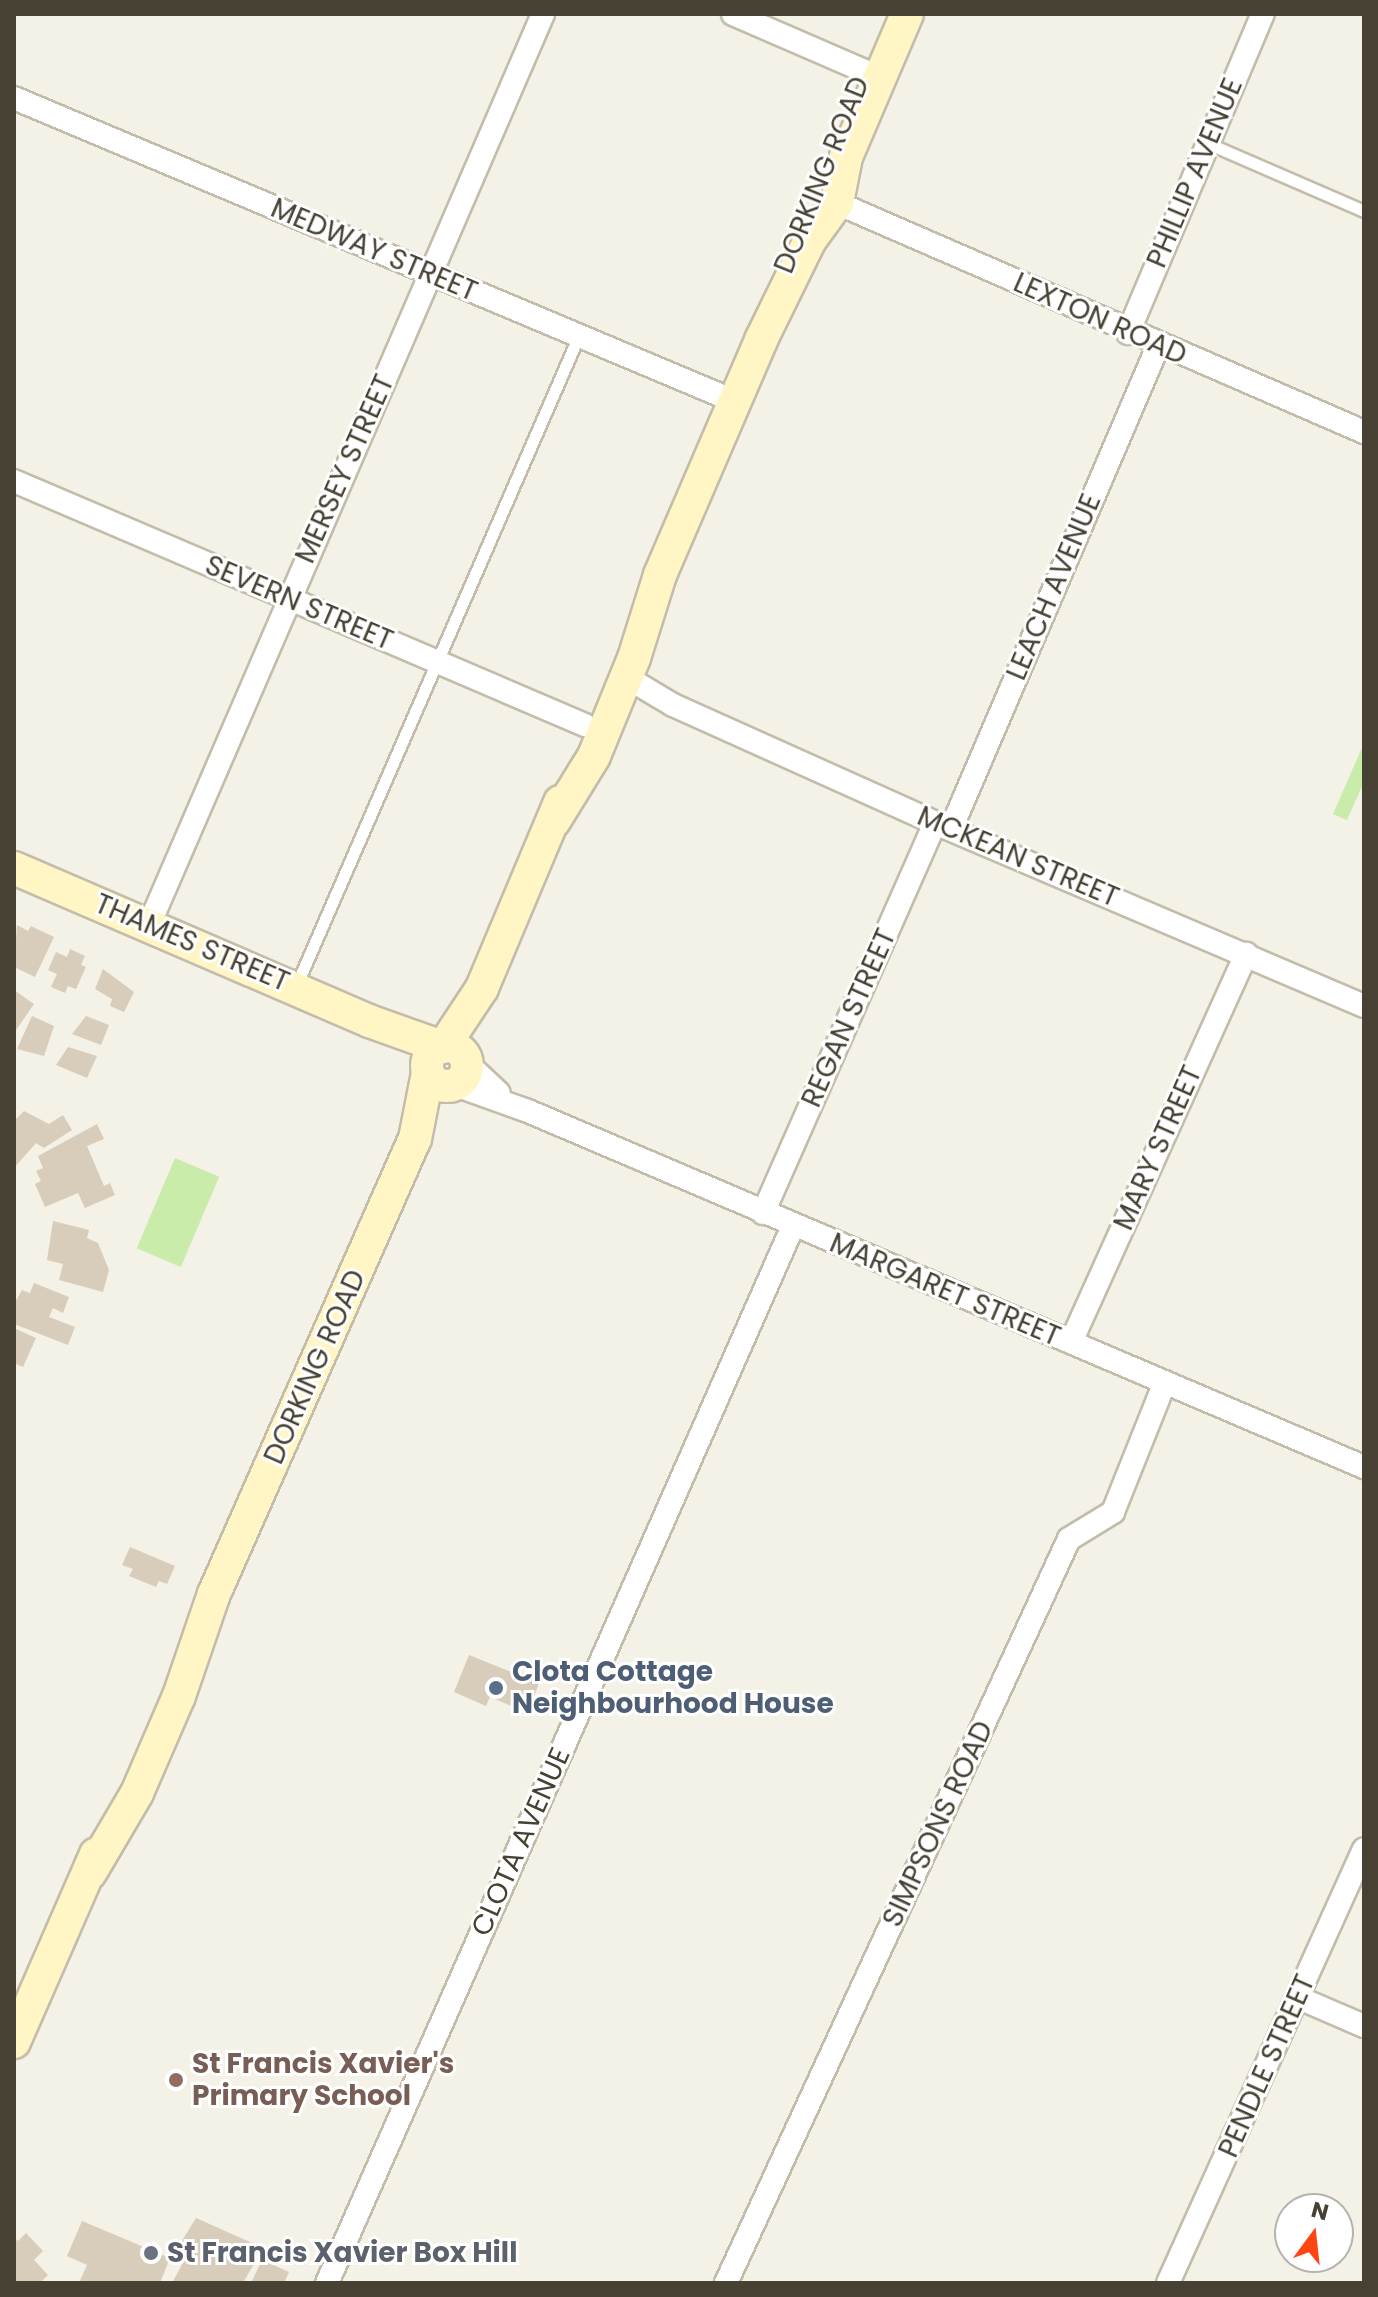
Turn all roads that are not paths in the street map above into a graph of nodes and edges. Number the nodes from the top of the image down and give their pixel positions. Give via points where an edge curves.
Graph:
1 (543, 14) edge
2 (733, 14) edge
3 (892, 14) edge
4 (907, 14) edge
5 (1263, 14) edge
6 (865, 71) junction
7 (14, 98) edge
8 (1207, 143) junction
9 (837, 203) junction
10 (1364, 211) edge
11 (431, 273) junction
12 (1128, 333) junction
13 (579, 335) junction
14 (761, 340) junction
15 (1158, 346) junction
16 (734, 401) junction
17 (1364, 432) edge
18 (14, 481) edge
19 (660, 575) junction
20 (288, 598) junction
21 (437, 663) junction
22 (623, 684) junction
23 (585, 725) junction
24 (554, 821) junction
25 (943, 826) junction
26 (14, 868) edge
27 (149, 925) junction
28 (1246, 954) junction
29 (296, 986) junction
30 (1364, 1006) edge
31 (448, 1067) junction
32 (763, 1213) junction
33 (793, 1226) junction
34 (1071, 1342) junction
35 (1165, 1382) junction
36 (1364, 1467) edge
37 (1364, 1849) edge
38 (1299, 1998) junction
39 (1364, 2026) edge
40 (14, 2042) edge
41 (327, 2283) edge
42 (726, 2283) edge
43 (1168, 2283) edge

1 - 11 street, MERSEY STREET
2 - 6 street
3 - 6 main road, DORKING ROAD
4 - 9 main road, DORKING ROAD via 846,157
5 - 8 street, PHILLIP AVENUE
6 - 14 main road, DORKING ROAD via 829,154 821,193 790,243
7 - 11 street, MEDWAY STREET
8 - 10 lane
8 - 12 street, PHILLIP AVENUE
9 - 12 street, LEXTON ROAD
9 - 14 main road, DORKING ROAD via 810,240
11 - 13 street, MEDWAY STREET
11 - 20 street, MERSEY STREET
12 - 15 street, LEXTON ROAD
13 - 16 street, MEDWAY STREET
13 - 21 lane
14 - 16 main road, DORKING ROAD
15 - 17 street, LEXTON ROAD
15 - 25 street, LEACH AVENUE
16 - 19 main road, DORKING ROAD
18 - 20 street, SEVERN STREET
19 - 22 main road, DORKING ROAD
19 - 23 main road, DORKING ROAD via 622,641
20 - 21 street, SEVERN STREET
20 - 27 street, MERSEY STREET
21 - 23 street, SEVERN STREET
21 - 29 lane
22 - 24 main road, DORKING ROAD via 594,756
22 - 25 street, MCKEAN STREET
23 - 24 main road, DORKING ROAD
24 - 31 main road, DORKING ROAD
25 - 28 street, MCKEAN STREET
25 - 32 street, REGAN STREET
26 - 27 main road, THAMES STREET
27 - 29 main road, THAMES STREET
28 - 30 street, MCKEAN STREET
28 - 34 street, MARY STREET
29 - 31 main road, THAMES STREET
31 - 32 street, MARGARET STREET via 528,1111
31 - 40 main road, DORKING ROAD via 159,1717 137,1793 90,1873
32 - 33 street, MARGARET STREET
33 - 34 street, MARGARET STREET
33 - 41 street, CLOTA AVENUE
34 - 35 street, MARGARET STREET
35 - 36 street, MARGARET STREET
35 - 42 street, SIMPSONS ROAD via 1113,1512 1069,1539
37 - 38 street, PENDLE STREET
38 - 39 street
38 - 43 street, PENDLE STREET

